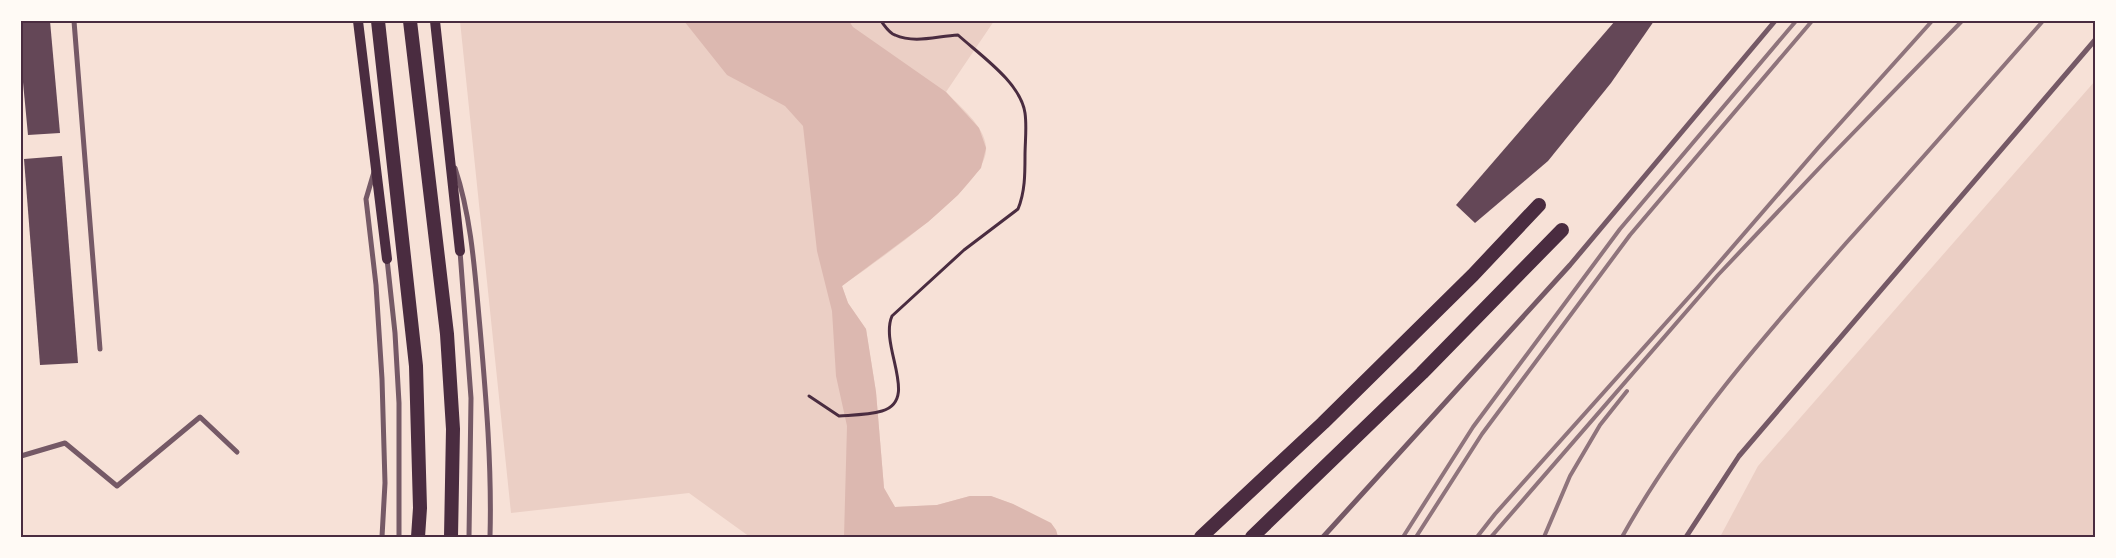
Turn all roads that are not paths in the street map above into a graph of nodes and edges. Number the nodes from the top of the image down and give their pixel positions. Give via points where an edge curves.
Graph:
1 (74, 21) edge
2 (358, 21) edge
3 (378, 21) edge
4 (410, 21) edge
5 (435, 21) edge
6 (1775, 21) edge
7 (2095, 40) edge
8 (449, 152) junction
9 (376, 166) junction
10 (1540, 205) dead end
11 (1562, 230) dead end
12 (460, 251) joint
13 (387, 259) joint
14 (100, 349) dead end
15 (237, 452) dead end
16 (21, 456) edge
17 (382, 537) edge
18 (398, 537) edge
19 (418, 537) edge
20 (451, 537) edge
21 (469, 537) edge
22 (490, 537) edge
23 (1201, 537) edge
24 (1252, 537) edge
25 (1324, 537) edge
26 (1686, 537) edge

1 - 14 street
2 - 9 main road
3 - 19 highway via 416,366
4 - 20 highway via 447,334 453,429
5 - 8 main road
6 - 25 street via 1570,265
7 - 26 street via 1738,456
8 - 12 main road
8 - 22 street via 463,190 474,263 491,493
9 - 13 main road
9 - 17 street via 366,199 382,379 385,483
10 - 23 highway via 1323,424
11 - 24 highway via 1429,367
12 - 21 street via 471,398
13 - 18 street via 396,333
15 - 16 street via 200,416 118,486 65,443

